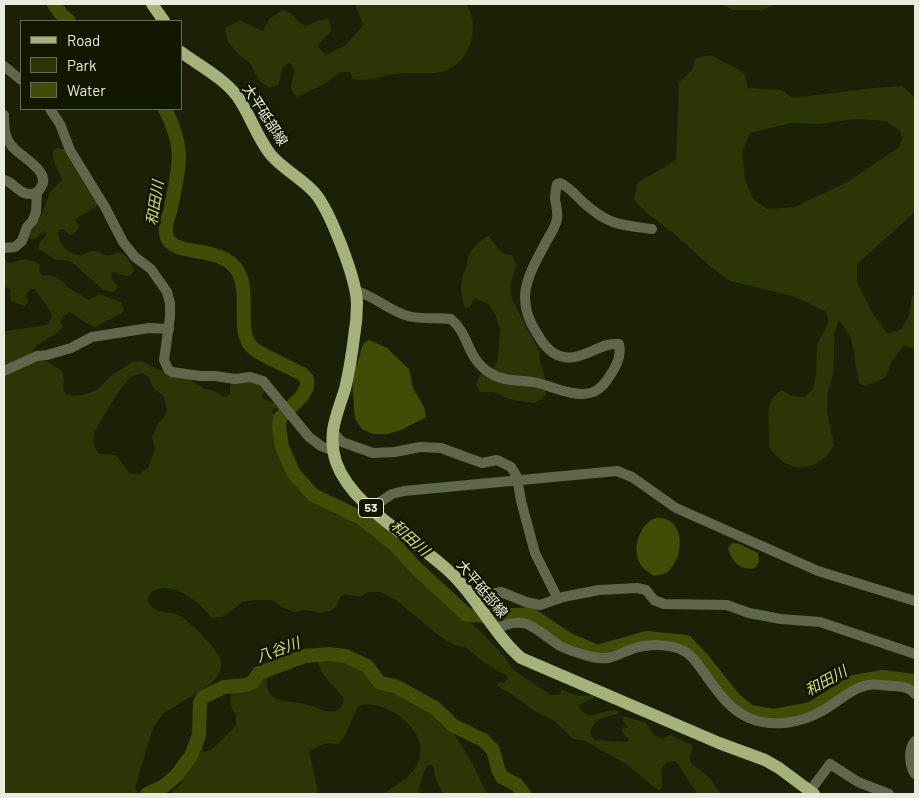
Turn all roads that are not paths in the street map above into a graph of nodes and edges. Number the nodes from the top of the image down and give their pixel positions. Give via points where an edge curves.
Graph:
1 (152, 4) edge
2 (163, 20) edge
3 (182, 53) edge
4 (4, 66) edge
5 (20, 79) edge
6 (51, 110) edge
7 (4, 115) edge
8 (4, 180) edge
9 (37, 192) junction
10 (652, 229) dead end
11 (4, 248) edge
12 (356, 291) junction
13 (168, 329) junction
14 (4, 370) edge
15 (332, 431) junction
16 (333, 451) junction
17 (517, 481) junction
18 (371, 508) junction
19 (558, 599) junction
20 (475, 600) junction
21 (915, 601) edge
22 (496, 629) junction
23 (915, 654) edge
24 (915, 694) edge
25 (915, 741) edge
26 (915, 774) edge
27 (812, 792) edge
28 (889, 794) edge

1 - 2 main road
3 - 12 main road, 大平砥部線 / 53 via 226,84 248,113 271,156 320,200
4 - 5 street
6 - 13 street via 123,242 151,269 167,292 170,303
7 - 9 street via 5,132 11,145 41,173 42,187
8 - 9 street via 23,193
9 - 11 street via 36,212 22,241 15,247
10 - 12 street via 604,220 570,187 560,182 557,184 558,218 528,278 524,297 529,322 551,351 564,357 579,356 612,343 619,344 616,365 603,386 591,393 581,394 537,383 502,379 474,360 464,334 451,319 408,316 369,294
12 - 15 main road, 大平砥部線 / 53 via 348,377
13 - 14 street via 149,328 92,338
13 - 16 street via 164,360 172,372 235,379 257,378 263,381 309,437
15 - 16 main road, 大平砥部線 / 53
15 - 17 street via 342,442 373,453 420,447 441,448 482,463 497,460 511,467
16 - 18 main road, 大平砥部線 / 53 via 342,475
17 - 18 street via 404,491 392,494
17 - 19 street via 535,553
17 - 21 street via 617,471 632,477 676,508 809,567
18 - 20 main road, 大平砥部線 / 53 via 442,564
19 - 20 street via 540,605 501,592
19 - 23 street via 599,590 637,588 646,590 654,600 664,604 727,605 749,613 820,622
20 - 22 main road, 大平砥部線 / 53
22 - 24 street via 523,622 562,647 595,657 614,658 631,649 651,646 685,651 732,708 749,718 766,722 787,723 813,715 855,690 879,683 904,687
22 - 27 main road, 大平砥部線 / 53 via 512,650 529,662 765,760
25 - 26 street via 911,746 910,764
27 - 28 street via 830,764 858,782

